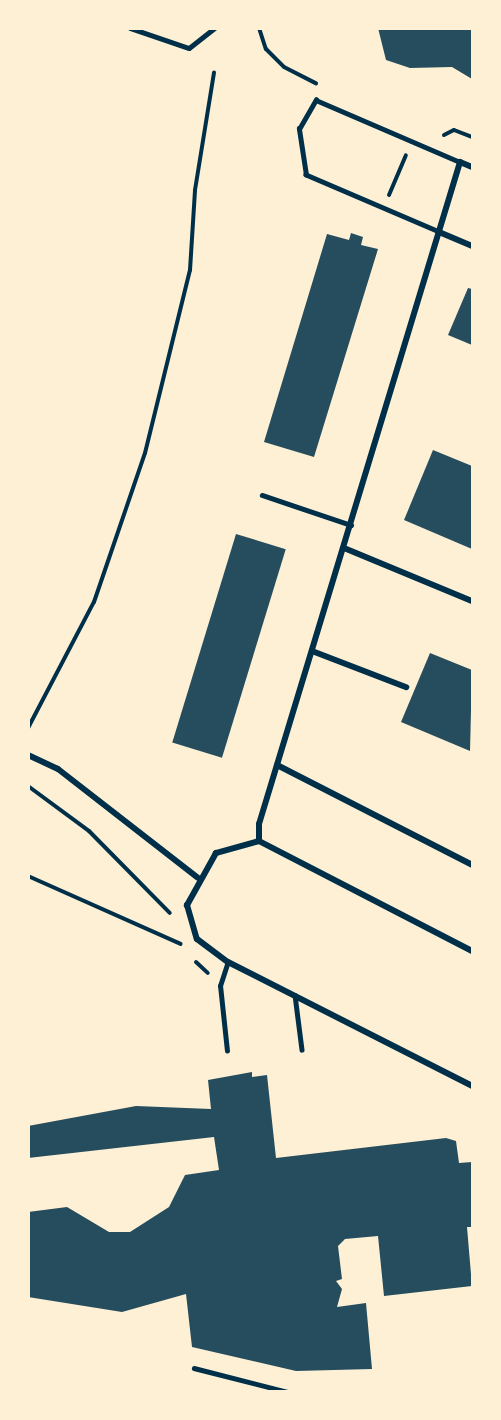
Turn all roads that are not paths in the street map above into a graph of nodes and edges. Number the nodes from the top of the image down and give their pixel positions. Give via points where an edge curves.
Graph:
1 (130, 28) edge
2 (215, 28) edge
3 (460, 162) junction
4 (472, 167) edge
5 (438, 232) junction
6 (472, 246) edge
7 (262, 495) dead end
8 (351, 525) junction
9 (344, 548) junction
10 (472, 601) edge
11 (312, 651) junction
12 (406, 687) dead end
13 (28, 755) edge
14 (277, 765) junction
15 (259, 841) junction
16 (472, 865) edge
17 (198, 878) junction
18 (472, 951) edge
19 (228, 962) junction
20 (295, 995) junction
21 (302, 1050) dead end
22 (227, 1051) dead end
23 (472, 1086) edge
24 (194, 1368) dead end
25 (288, 1392) edge

1 - 2 lane via 189,48
3 - 4 street
3 - 5 street
3 - 5 lane via 316,100 299,129 306,175
5 - 6 street
5 - 8 street
7 - 8 lane
8 - 9 street
9 - 10 street
9 - 11 street
11 - 12 street
11 - 14 street
13 - 17 street via 58,769
14 - 15 street
14 - 16 street
15 - 17 street via 216,853
15 - 18 street
17 - 19 street via 187,905 197,939
19 - 20 street
19 - 22 lane via 222,982
20 - 21 lane
20 - 23 street
24 - 25 lane

